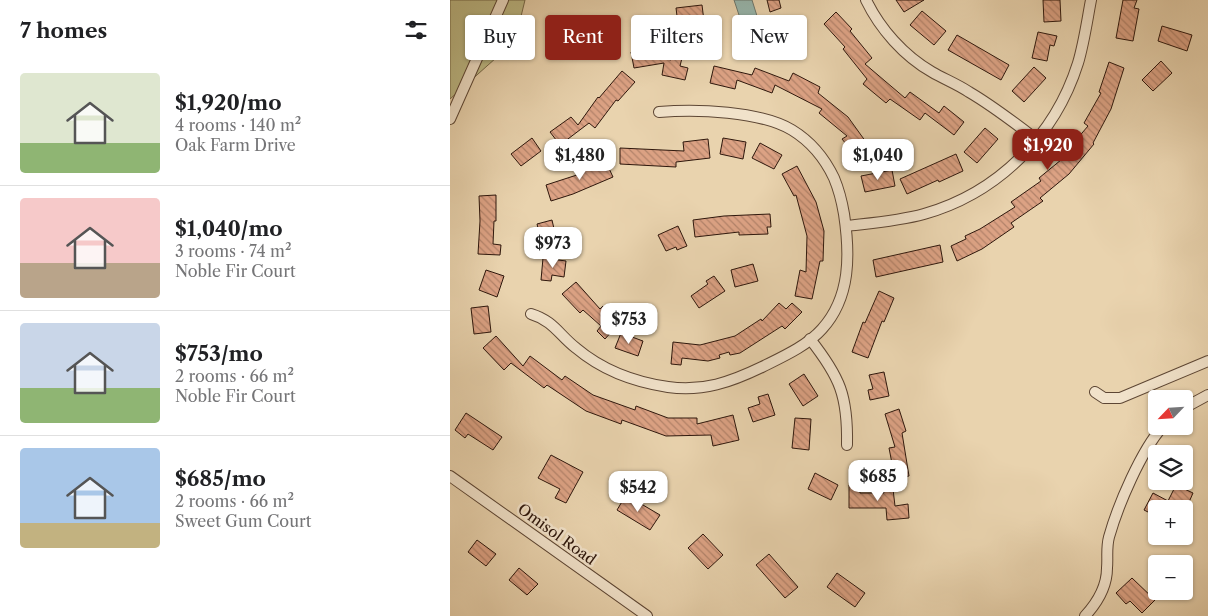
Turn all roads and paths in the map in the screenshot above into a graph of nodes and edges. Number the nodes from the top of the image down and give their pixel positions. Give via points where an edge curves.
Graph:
1 (503, 0) edge
2 (866, 0) edge
3 (1091, 0) edge
4 (660, 112) dead end
5 (450, 119) edge
6 (1037, 140) junction
7 (846, 226) junction
8 (531, 314) dead end
9 (810, 339) junction
10 (1208, 361) edge
11 (1095, 392) dead end
12 (1208, 395) edge
13 (1193, 403) edge
14 (1157, 435) edge
15 (847, 445) dead end
16 (450, 476) edge
17 (647, 616) edge
18 (1085, 616) edge

1 - 5 street
2 - 6 street via 888,33 916,61 991,105
3 - 6 street via 1083,43 1070,83 1059,108
4 - 7 street via 698,111 757,117 791,130 814,148 825,162 840,194
6 - 7 street via 999,177 945,207 896,220
7 - 9 street via 846,278 833,313
8 - 9 street via 552,324 573,346 605,368 644,382 682,388 705,388 737,379
9 - 15 street via 830,367 841,390
10 - 11 street via 1120,398 1104,398
12 - 13 street
14 - 18 street via 1146,450 1120,506 1109,538 1105,583 1101,595
16 - 17 street, Omisol Road

